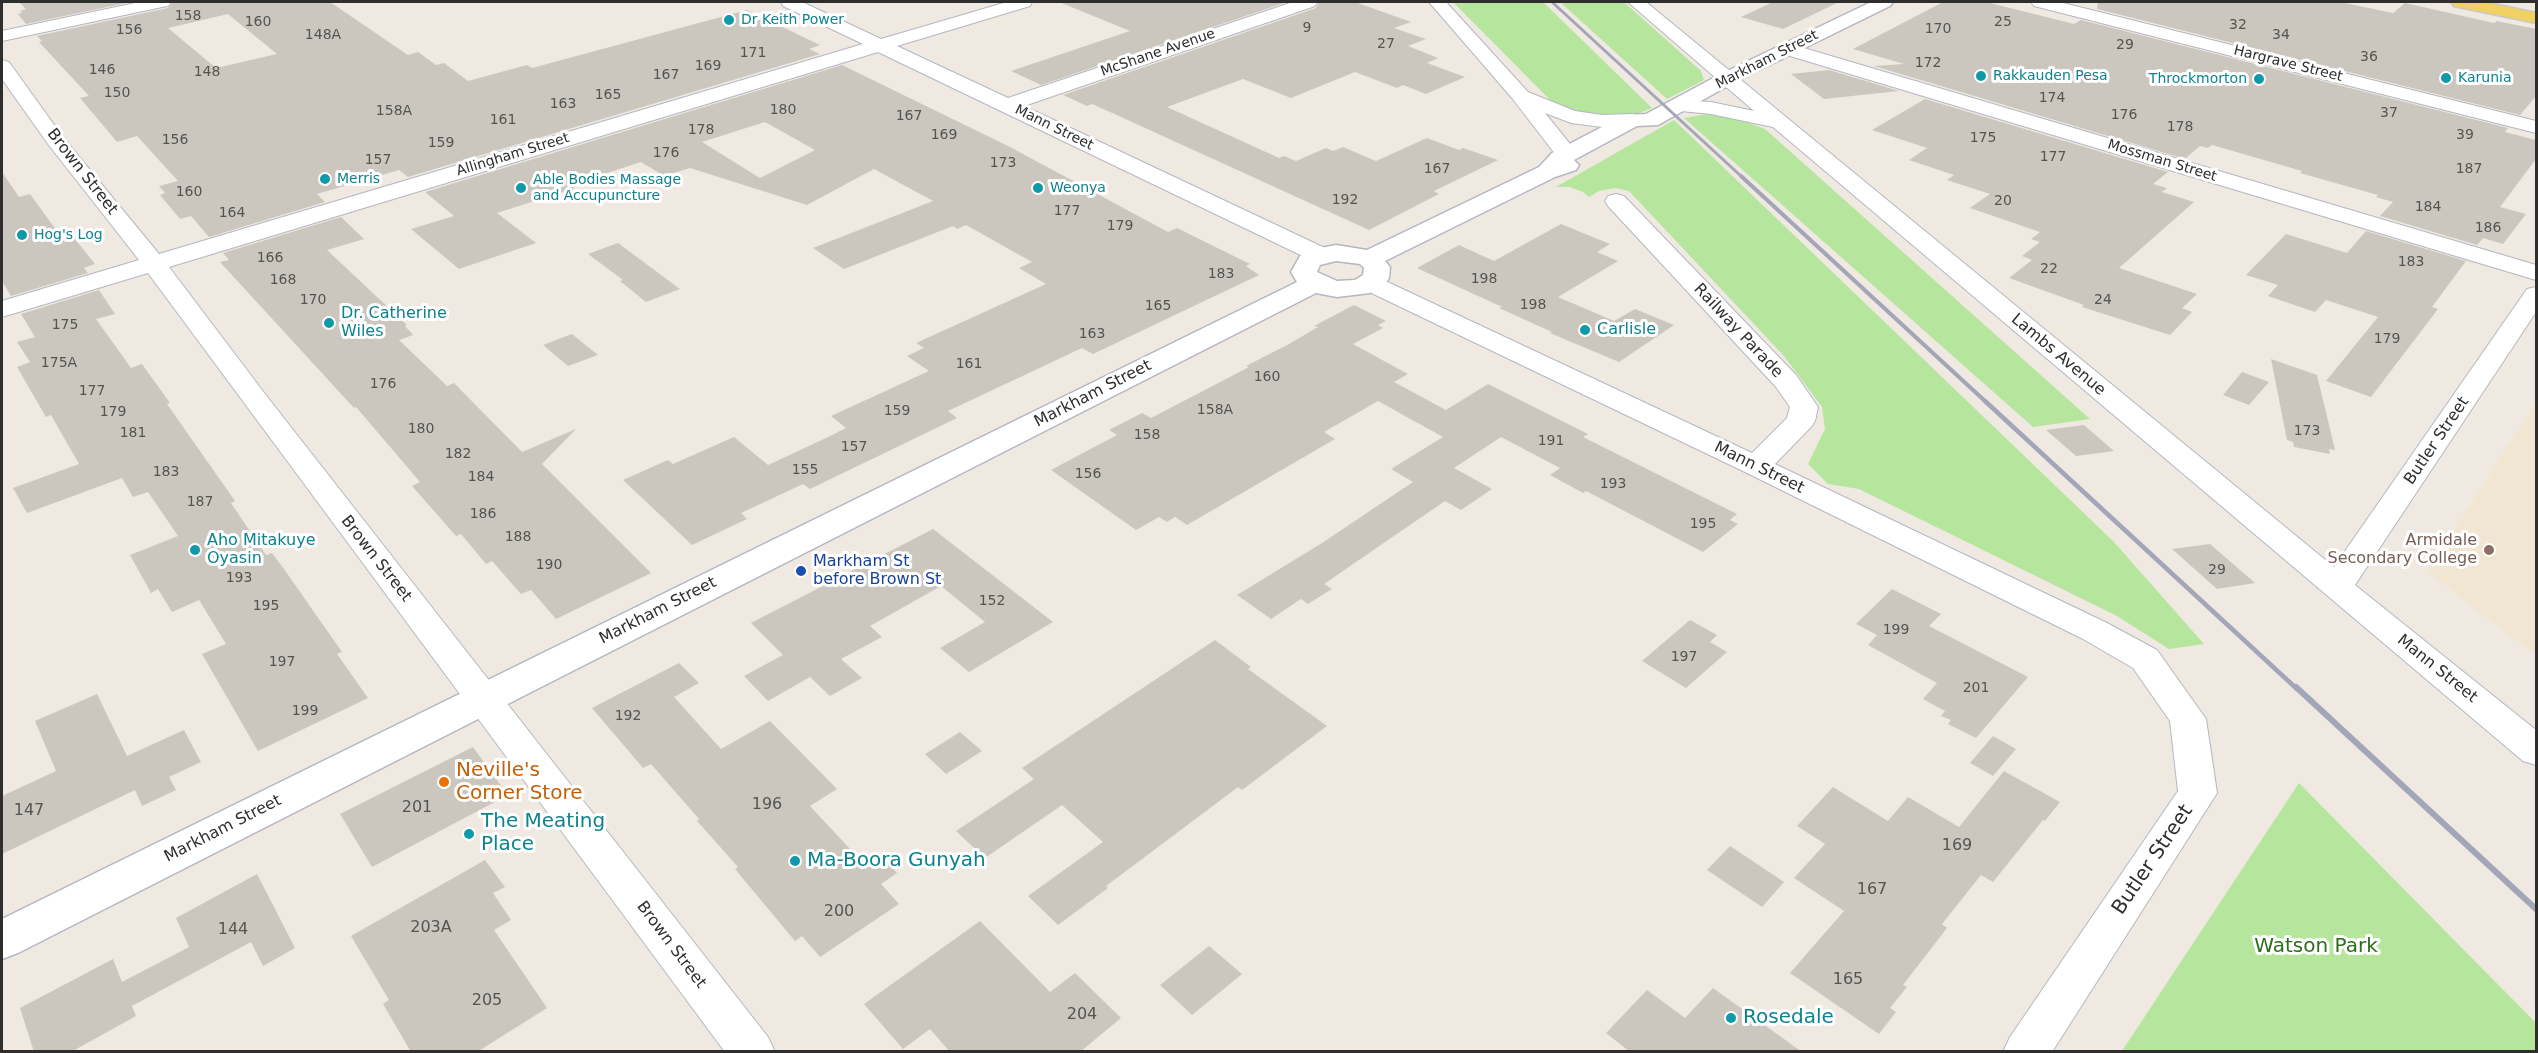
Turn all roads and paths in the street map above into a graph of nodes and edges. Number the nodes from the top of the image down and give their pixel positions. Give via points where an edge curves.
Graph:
1 (162, 2) edge
2 (789, 2) edge
3 (1024, 2) edge
4 (1309, 2) edge
5 (1437, 2) edge
6 (1636, 2) edge
7 (1884, 2) edge
8 (2040, 2) edge
9 (2460, 2) edge
10 (2536, 18) edge
11 (2, 36) edge
12 (878, 45) junction
13 (1787, 49) junction
14 (2, 66) edge
15 (1726, 79) junction
16 (1519, 94) junction
17 (1008, 105) junction
18 (1678, 106) junction
19 (1642, 120) junction
20 (1779, 122) junction
21 (2536, 127) edge
22 (1567, 154) junction
23 (1547, 172) junction
24 (1616, 201) dead end
25 (154, 263) junction
26 (1317, 269) junction
27 (1370, 271) junction
28 (2536, 273) edge
29 (2536, 294) edge
30 (2, 309) edge
31 (1756, 466) junction
32 (2337, 587) junction
33 (2145, 659) joint
34 (484, 698) junction
35 (2536, 751) edge
36 (2, 940) edge
37 (752, 1052) edge
38 (2026, 1052) edge

1 - 11 street
2 - 12 street, Mann Street
3 - 12 street, Allingham Street
4 - 17 street, McShane Avenue
5 - 16 street
6 - 15 street, Lambs Avenue
7 - 13 street, Markham Street
8 - 21 street, Hargrave Street
9 - 10 main road
12 - 17 street, Mann Street
12 - 25 street, Allingham Street
13 - 15 street, Markham Street
13 - 28 street, Mossman Street
14 - 25 street, Brown Street via 55,140
15 - 18 street, Markham Street
15 - 20 street, Lambs Avenue
16 - 19 street via 1571,117
16 - 22 street
17 - 26 street, Mann Street
18 - 19 street, Markham Street
18 - 20 street, Lambs Avenue via 1711,108
19 - 22 street, Markham Street
19 - 23 street, Markham Street via 1645,127 1585,158
20 - 32 street, Lambs Avenue
22 - 23 street, Markham Street
23 - 27 street, Markham Street
24 - 31 street, Railway Parade via 1786,381 1804,407 1801,421
25 - 30 street, Allingham Street
25 - 34 street, Brown Street
26 - 27 street via 1346,253
26 - 27 street, Markham Street via 1331,288 1350,289
26 - 34 street, Markham Street
27 - 31 street, Mann Street
29 - 32 street, Butler Street
31 - 33 street, Mann Street
32 - 35 street, Mann Street
33 - 38 street, Butler Street via 2188,719 2198,793
34 - 36 street, Markham Street
34 - 37 street, Brown Street

